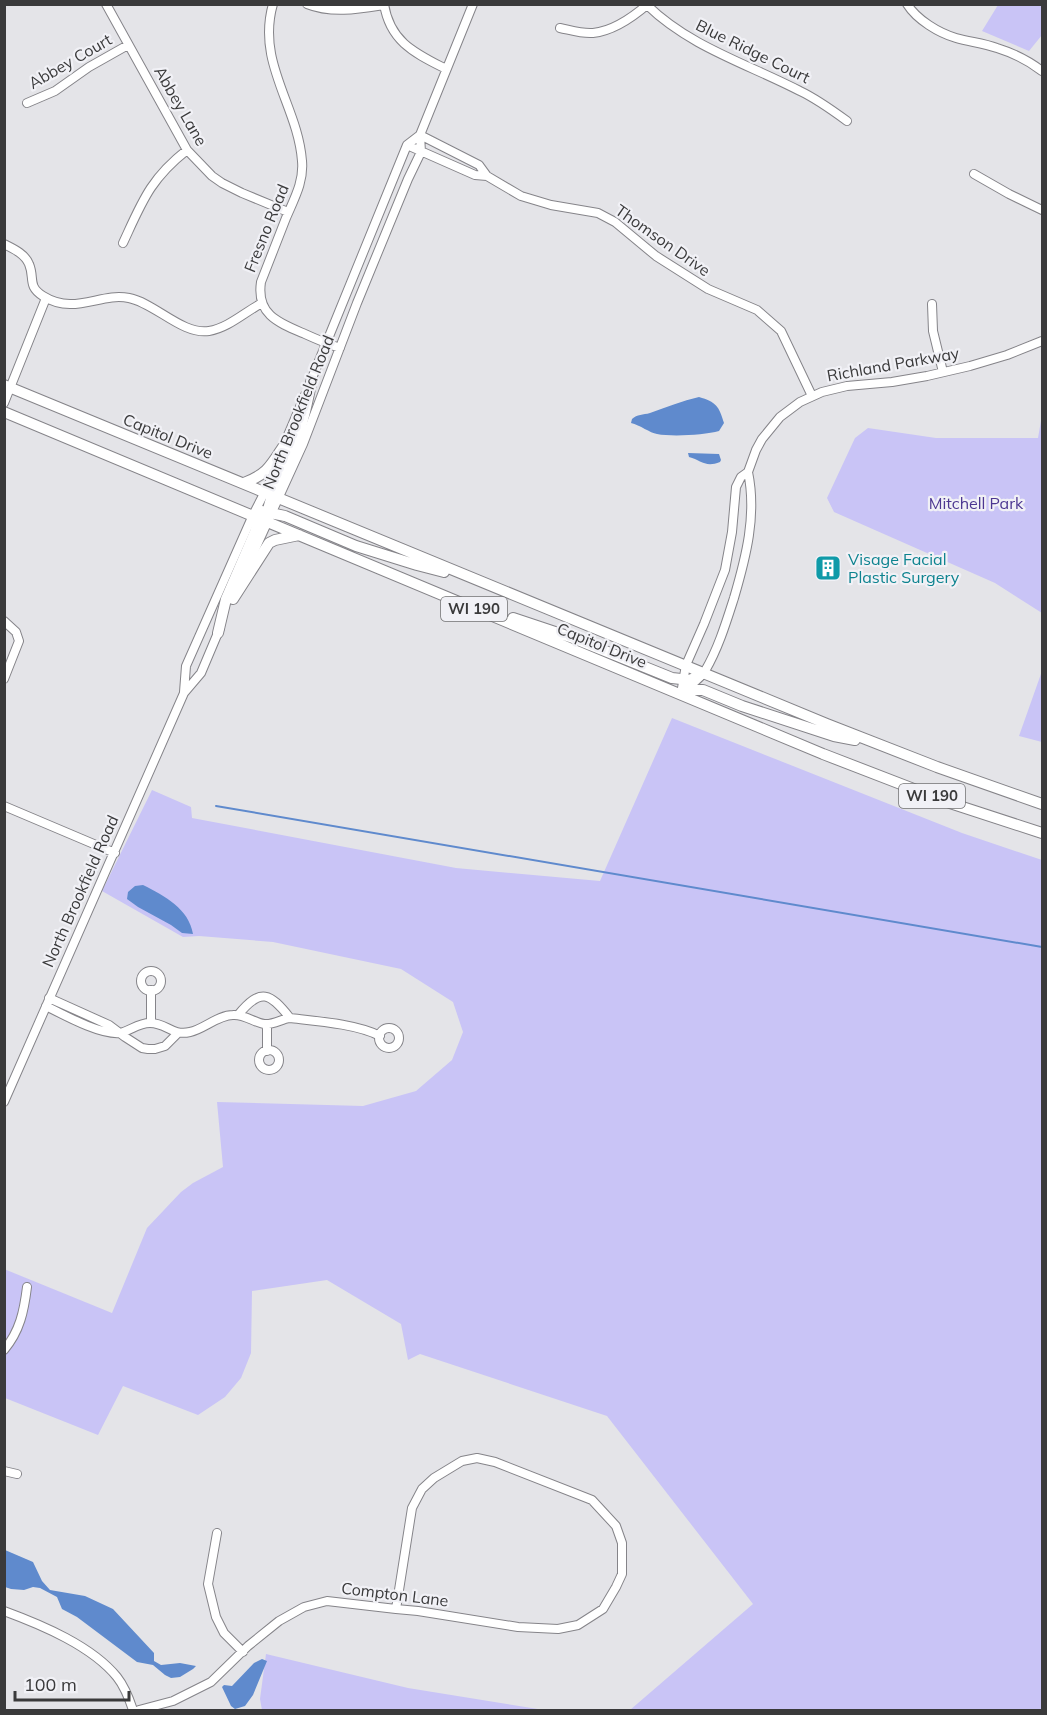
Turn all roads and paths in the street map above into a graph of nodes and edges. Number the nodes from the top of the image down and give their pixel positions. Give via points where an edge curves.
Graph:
1 (106, 4) edge
2 (273, 4) edge
3 (307, 4) edge
4 (473, 4) edge
5 (907, 4) edge
6 (384, 5) edge
7 (648, 5) edge
8 (560, 28) dead end
9 (128, 45) junction
10 (446, 69) junction
11 (1042, 71) edge
12 (27, 103) dead end
13 (847, 121) dead end
14 (420, 135) junction
15 (407, 145) junction
16 (187, 150) junction
17 (421, 152) junction
18 (974, 174) dead end
19 (488, 176) junction
20 (1042, 210) edge
21 (288, 212) junction
22 (123, 243) dead end
23 (4, 244) edge
24 (46, 298) junction
25 (262, 303) junction
26 (932, 304) dead end
27 (1042, 341) edge
28 (327, 344) junction
29 (340, 348) junction
30 (944, 372) junction
31 (312, 378) junction
32 (8, 386) edge
33 (812, 396) junction
34 (4, 403) edge
35 (4, 412) edge
36 (283, 447) junction
37 (748, 472) junction
38 (244, 483) junction
39 (273, 495) junction
40 (264, 515) junction
41 (300, 535) junction
42 (725, 570) junction
43 (741, 575) junction
44 (474, 578) junction
45 (233, 599) junction
46 (458, 602) junction
47 (4, 621) edge
48 (218, 633) junction
49 (686, 666) junction
50 (704, 673) junction
51 (4, 679) edge
52 (682, 680) junction
53 (184, 693) junction
54 (681, 694) junction
55 (884, 747) junction
56 (1042, 804) edge
57 (4, 806) edge
58 (1042, 833) edge
59 (115, 853) junction
60 (152, 990) dead end
61 (48, 1002) junction
62 (238, 1015) junction
63 (290, 1018) junction
64 (151, 1023) junction
65 (267, 1024) junction
66 (120, 1033) junction
67 (177, 1034) junction
68 (380, 1036) dead end
69 (267, 1051) dead end
70 (4, 1102) edge
71 (27, 1287) dead end
72 (4, 1350) edge
73 (4, 1471) edge
74 (17, 1474) dead end
75 (217, 1533) dead end
76 (396, 1609) junction
77 (4, 1611) edge
78 (243, 1652) junction
79 (133, 1710) edge
80 (139, 1710) edge

1 - 9 street, Abbey Lane
2 - 21 street, Fresno Road via 269,29 271,57 303,163 298,191
3 - 6 street via 345,10
4 - 10 street, North Brookfield Road
5 - 11 street via 945,34 1012,53
6 - 10 street via 392,28 407,48
7 - 8 street via 614,27 593,33
7 - 13 street, Blue Ridge Court via 658,16 702,44 801,91
9 - 12 street, Abbey Court via 55,91
9 - 16 street, Abbey Lane
10 - 14 street, North Brookfield Road
14 - 15 street
14 - 17 street, North Brookfield Road
14 - 19 street, Thomson Drive via 479,165
15 - 17 street, Thomson Drive
15 - 28 street, North Brookfield Road
16 - 21 street, Abbey Lane via 222,183
16 - 22 street via 153,183
17 - 19 street, Thomson Drive via 475,175
17 - 29 street, North Brookfield Road
18 - 20 street
19 - 33 street, Thomson Drive via 521,195 598,213 708,289 758,310 781,331
21 - 25 street, Fresno Road via 261,282
23 - 24 street via 29,264 35,291
24 - 25 street via 81,304 120,296 131,298 201,331 224,326
24 - 32 street
25 - 28 street via 278,322
26 - 30 street via 933,331
27 - 30 street, Richland Parkway
28 - 29 street
28 - 31 street, North Brookfield Road
29 - 39 street, North Brookfield Road via 303,444
30 - 33 street, Richland Parkway via 835,388
31 - 36 street, North Brookfield Road
31 - 39 main road via 298,436
32 - 34 street
32 - 38 main road, Capitol Drive / WI 190
33 - 37 street, Richland Parkway via 789,409 771,428 756,450
35 - 40 main road, Capitol Drive / WI 190
36 - 38 main road via 267,471
36 - 39 street, North Brookfield Road
37 - 42 street, Richland Parkway via 736,487
37 - 43 street, Richland Parkway via 751,525
38 - 39 main road, Capitol Drive / WI 190
39 - 40 main road
39 - 44 main road, Capitol Drive / WI 190
40 - 41 main road, Capitol Drive / WI 190
40 - 44 main road via 285,516 366,549
40 - 45 street, North Brookfield Road
40 - 48 main road via 226,599
40 - 53 street, North Brookfield Road via 186,666
41 - 45 main road via 269,543
41 - 46 main road, Capitol Drive / WI 190
42 - 43 street
42 - 49 street, Richland Parkway
43 - 50 street, Richland Parkway
44 - 49 main road, Capitol Drive / WI 190
45 - 48 street, North Brookfield Road
46 - 52 main road via 547,629
46 - 54 main road, Capitol Drive / WI 190
47 - 51 street via 20,641
48 - 53 street, North Brookfield Road via 201,672
49 - 50 main road, WI 190
49 - 52 street, Richland Parkway
50 - 52 main road
50 - 54 street, Richland Parkway
50 - 55 main road, WI 190
52 - 54 street, Richland Parkway
53 - 59 street, North Brookfield Road
54 - 55 main road via 703,690 834,736
54 - 58 main road, Capitol Drive / WI 190 via 822,754
55 - 56 main road, WI 190
57 - 59 street
59 - 61 street, North Brookfield Road
60 - 64 street
61 - 66 street via 109,1024
61 - 70 street, North Brookfield Road
62 - 63 street via 262,996 276,1001
62 - 65 street
62 - 67 street
63 - 65 street
63 - 68 street
64 - 66 street
64 - 67 street
65 - 69 street
66 - 67 street via 148,1049 165,1046
71 - 72 street via 22,1319
73 - 74 street
75 - 78 street via 208,1584 224,1633
76 - 76 street, Compton Lane via 518,1627 558,1629 578,1625 603,1609 616,1587 622,1574 622,1543 616,1526 592,1500 495,1462 477,1458 462,1461 422,1489 412,1508
76 - 78 street, Compton Lane via 327,1601 304,1607 279,1621
77 - 79 street via 65,1638 102,1662 118,1678
78 - 80 street, Compton Lane via 211,1682 172,1701

